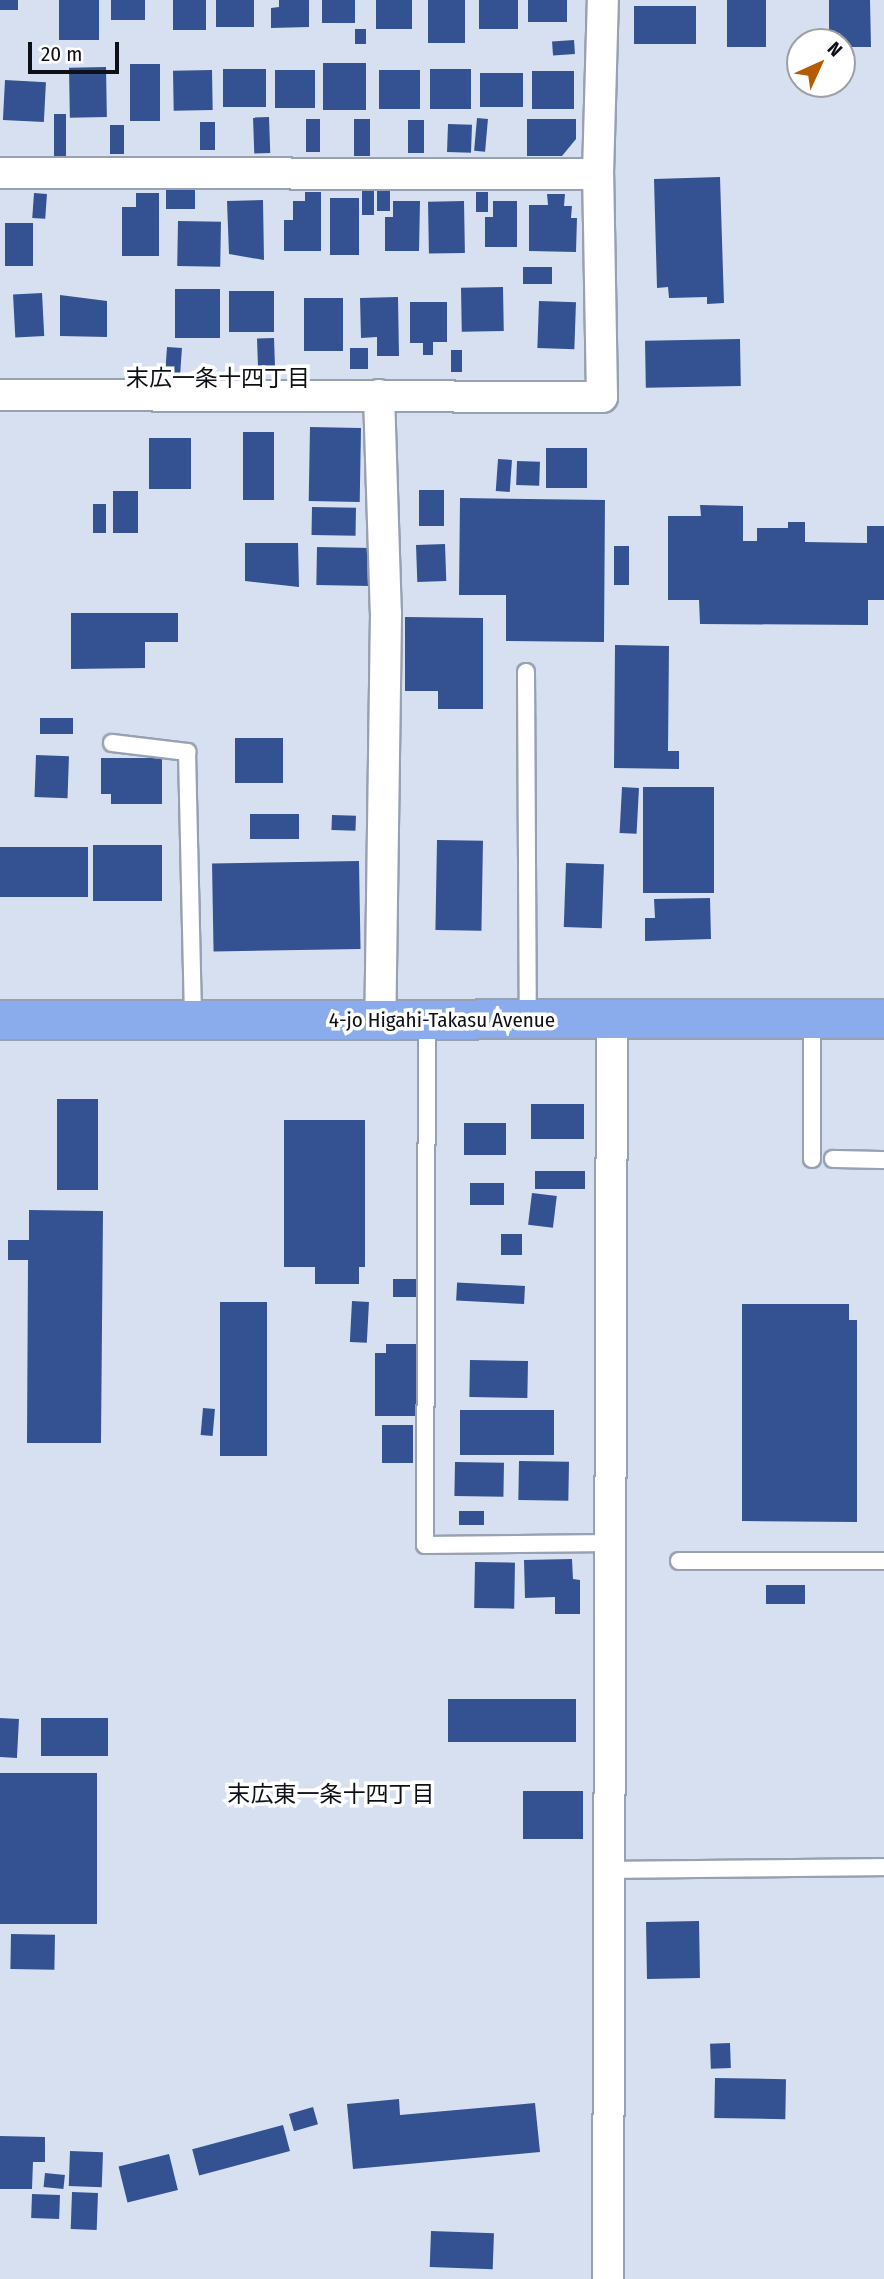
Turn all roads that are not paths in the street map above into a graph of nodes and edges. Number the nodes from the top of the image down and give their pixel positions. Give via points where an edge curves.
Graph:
1 (603, 0) edge
2 (0, 173) edge
3 (598, 174) junction
4 (0, 395) edge
5 (379, 395) junction
6 (526, 672) dead end
7 (112, 743) dead end
8 (812, 1019) junction
9 (884, 1019) edge
10 (0, 1020) edge
11 (193, 1020) junction
12 (380, 1020) junction
13 (427, 1020) junction
14 (528, 1020) junction
15 (612, 1020) junction
16 (813, 1159) dead end
17 (834, 1159) dead end
18 (884, 1160) edge
19 (611, 1543) junction
20 (884, 1561) edge
21 (679, 1562) dead end
22 (884, 1867) edge
23 (609, 1870) junction
24 (608, 2279) edge

1 - 3 street
2 - 3 street
3 - 5 street via 601,397
4 - 5 street
5 - 12 street via 386,612
6 - 14 lane
7 - 11 lane via 187,752
8 - 9 highway, 4-jo Higahi-Takasu Avenue
8 - 15 highway, 4-jo Higahi-Takasu Avenue
8 - 16 lane
10 - 11 highway, 4-jo Higahi-Takasu Avenue
11 - 12 highway, 4-jo Higahi-Takasu Avenue
12 - 13 highway, 4-jo Higahi-Takasu Avenue
13 - 14 highway, 4-jo Higahi-Takasu Avenue
13 - 19 lane via 425,1545
14 - 15 highway, 4-jo Higahi-Takasu Avenue
15 - 19 street
17 - 18 lane
19 - 23 street
20 - 21 lane
22 - 23 lane
23 - 24 street

